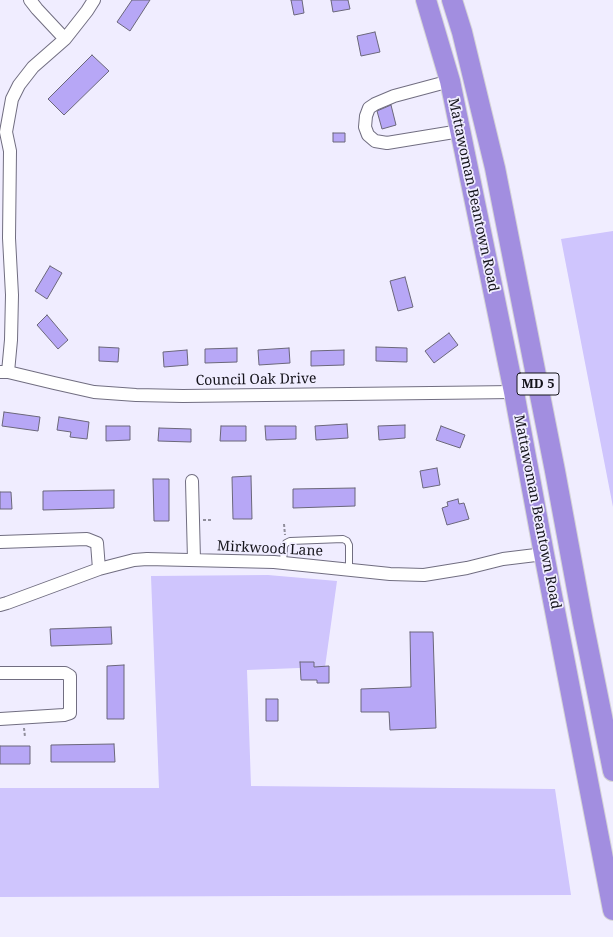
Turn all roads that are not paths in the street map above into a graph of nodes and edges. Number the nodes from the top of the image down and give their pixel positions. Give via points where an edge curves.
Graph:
1 (30, 0) edge
2 (94, 0) edge
3 (426, 0) edge
4 (442, 0) edge
5 (452, 0) edge
6 (65, 39) junction
7 (450, 81) junction
8 (460, 131) junction
9 (3, 132) edge
10 (495, 168) junction
11 (477, 214) junction
12 (5, 238) edge
13 (4, 372) edge
14 (514, 392) junction
15 (192, 481) dead end
16 (0, 542) edge
17 (544, 554) junction
18 (194, 560) junction
19 (283, 563) junction
20 (99, 568) junction
21 (349, 570) junction
22 (0, 605) edge
23 (584, 628) junction
24 (0, 673) edge
25 (0, 719) edge
26 (613, 771) edge
27 (613, 910) edge

1 - 6 street
2 - 6 street
3 - 7 highway, Mattawoman Beantown Road / MD 5
4 - 11 highway via 483,183
5 - 10 highway, Mattawoman Beantown Road / MD 5
6 - 9 street via 33,67 19,85
7 - 8 highway, Mattawoman Beantown Road / MD 5
7 - 8 street via 394,96 375,104 369,108 365,127 368,135 375,141 387,143
8 - 11 highway, Mattawoman Beantown Road / MD 5
9 - 12 street via 10,151
10 - 14 highway via 500,242 521,352
10 - 23 highway, Mattawoman Beantown Road / MD 5
11 - 14 highway, Mattawoman Beantown Road / MD 5
12 - 13 street via 12,295 11,340
13 - 14 street, Council Oak Drive via 94,392 136,395
14 - 17 highway, Mattawoman Beantown Road / MD 5
14 - 23 highway via 531,407 568,587
15 - 18 street
16 - 20 street via 87,539 97,543
17 - 21 street, Mirkwood Lane via 503,559 424,575
17 - 27 highway, Mattawoman Beantown Road / MD 5
18 - 19 street, Mirkwood Lane
18 - 20 street, Mirkwood Lane via 147,558
19 - 21 street, Mirkwood Lane
19 - 21 lane via 284,546 290,541 343,539 349,545
20 - 22 street, Mirkwood Lane
23 - 26 highway, Mattawoman Beantown Road / MD 5
24 - 25 street via 65,673 70,676 70,713

